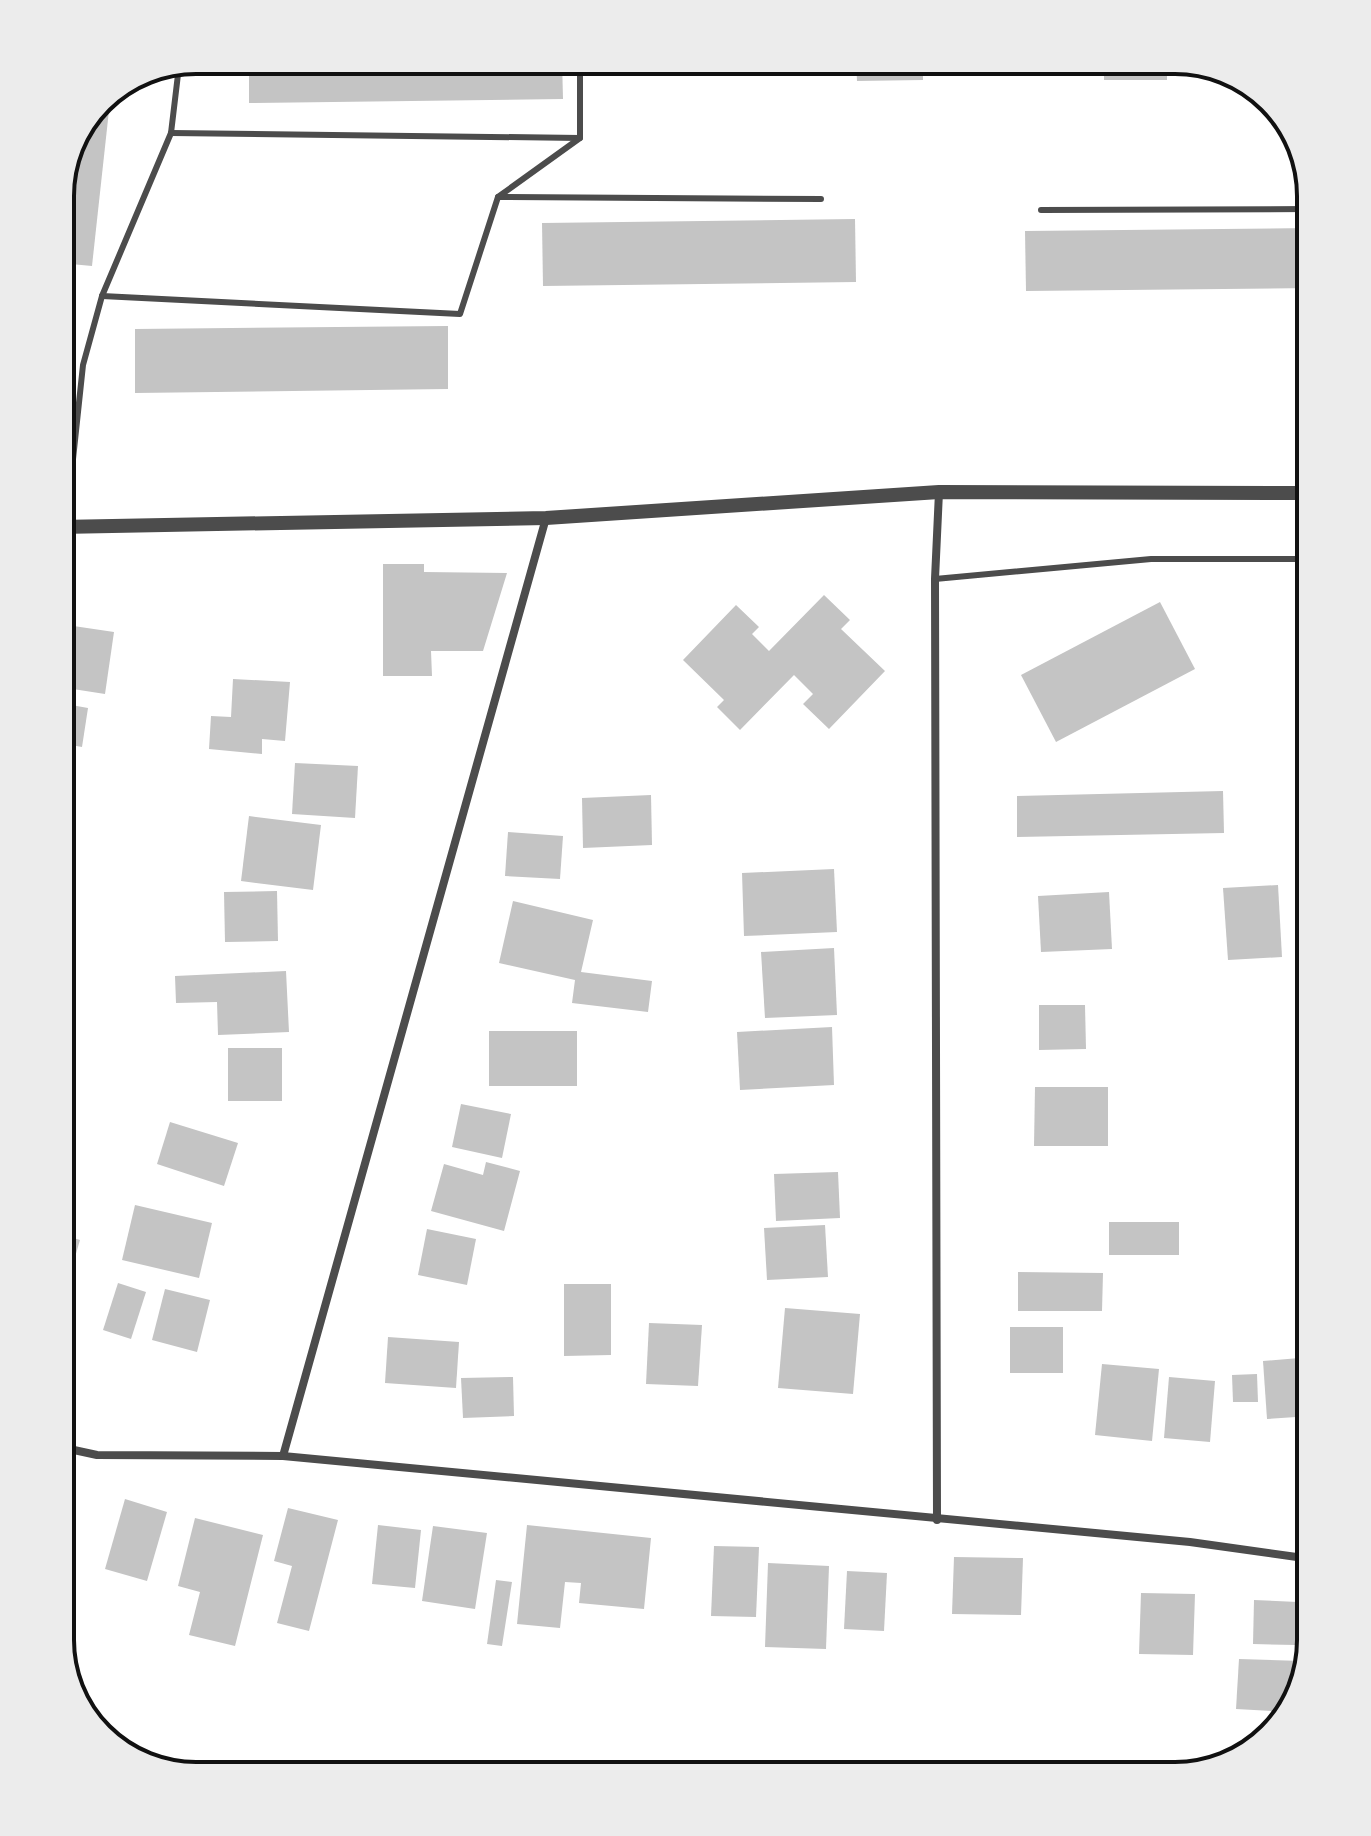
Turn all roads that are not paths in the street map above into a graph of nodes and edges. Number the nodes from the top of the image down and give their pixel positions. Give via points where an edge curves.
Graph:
1 (580, 74) edge
2 (178, 76) edge
3 (171, 133) junction
4 (580, 138) junction
5 (498, 197) junction
6 (821, 199) dead end
7 (1297, 209) edge
8 (1041, 210) dead end
9 (102, 296) junction
10 (74, 438) edge
11 (939, 492) junction
12 (1297, 493) edge
13 (546, 518) junction
14 (74, 527) edge
15 (1297, 559) edge
16 (935, 579) junction
17 (74, 1450) edge
18 (283, 1456) junction
19 (937, 1520) junction
20 (1297, 1557) edge

1 - 4 lane
2 - 3 lane
3 - 4 lane
3 - 9 lane
4 - 5 lane
5 - 6 lane
5 - 9 lane via 460,314
7 - 8 lane
9 - 10 lane via 83,365
11 - 12 street
11 - 13 street
11 - 16 street
13 - 14 street
13 - 18 street
15 - 16 lane via 1151,559
16 - 19 street
17 - 18 street via 97,1455
18 - 19 street
19 - 20 street via 1190,1542

